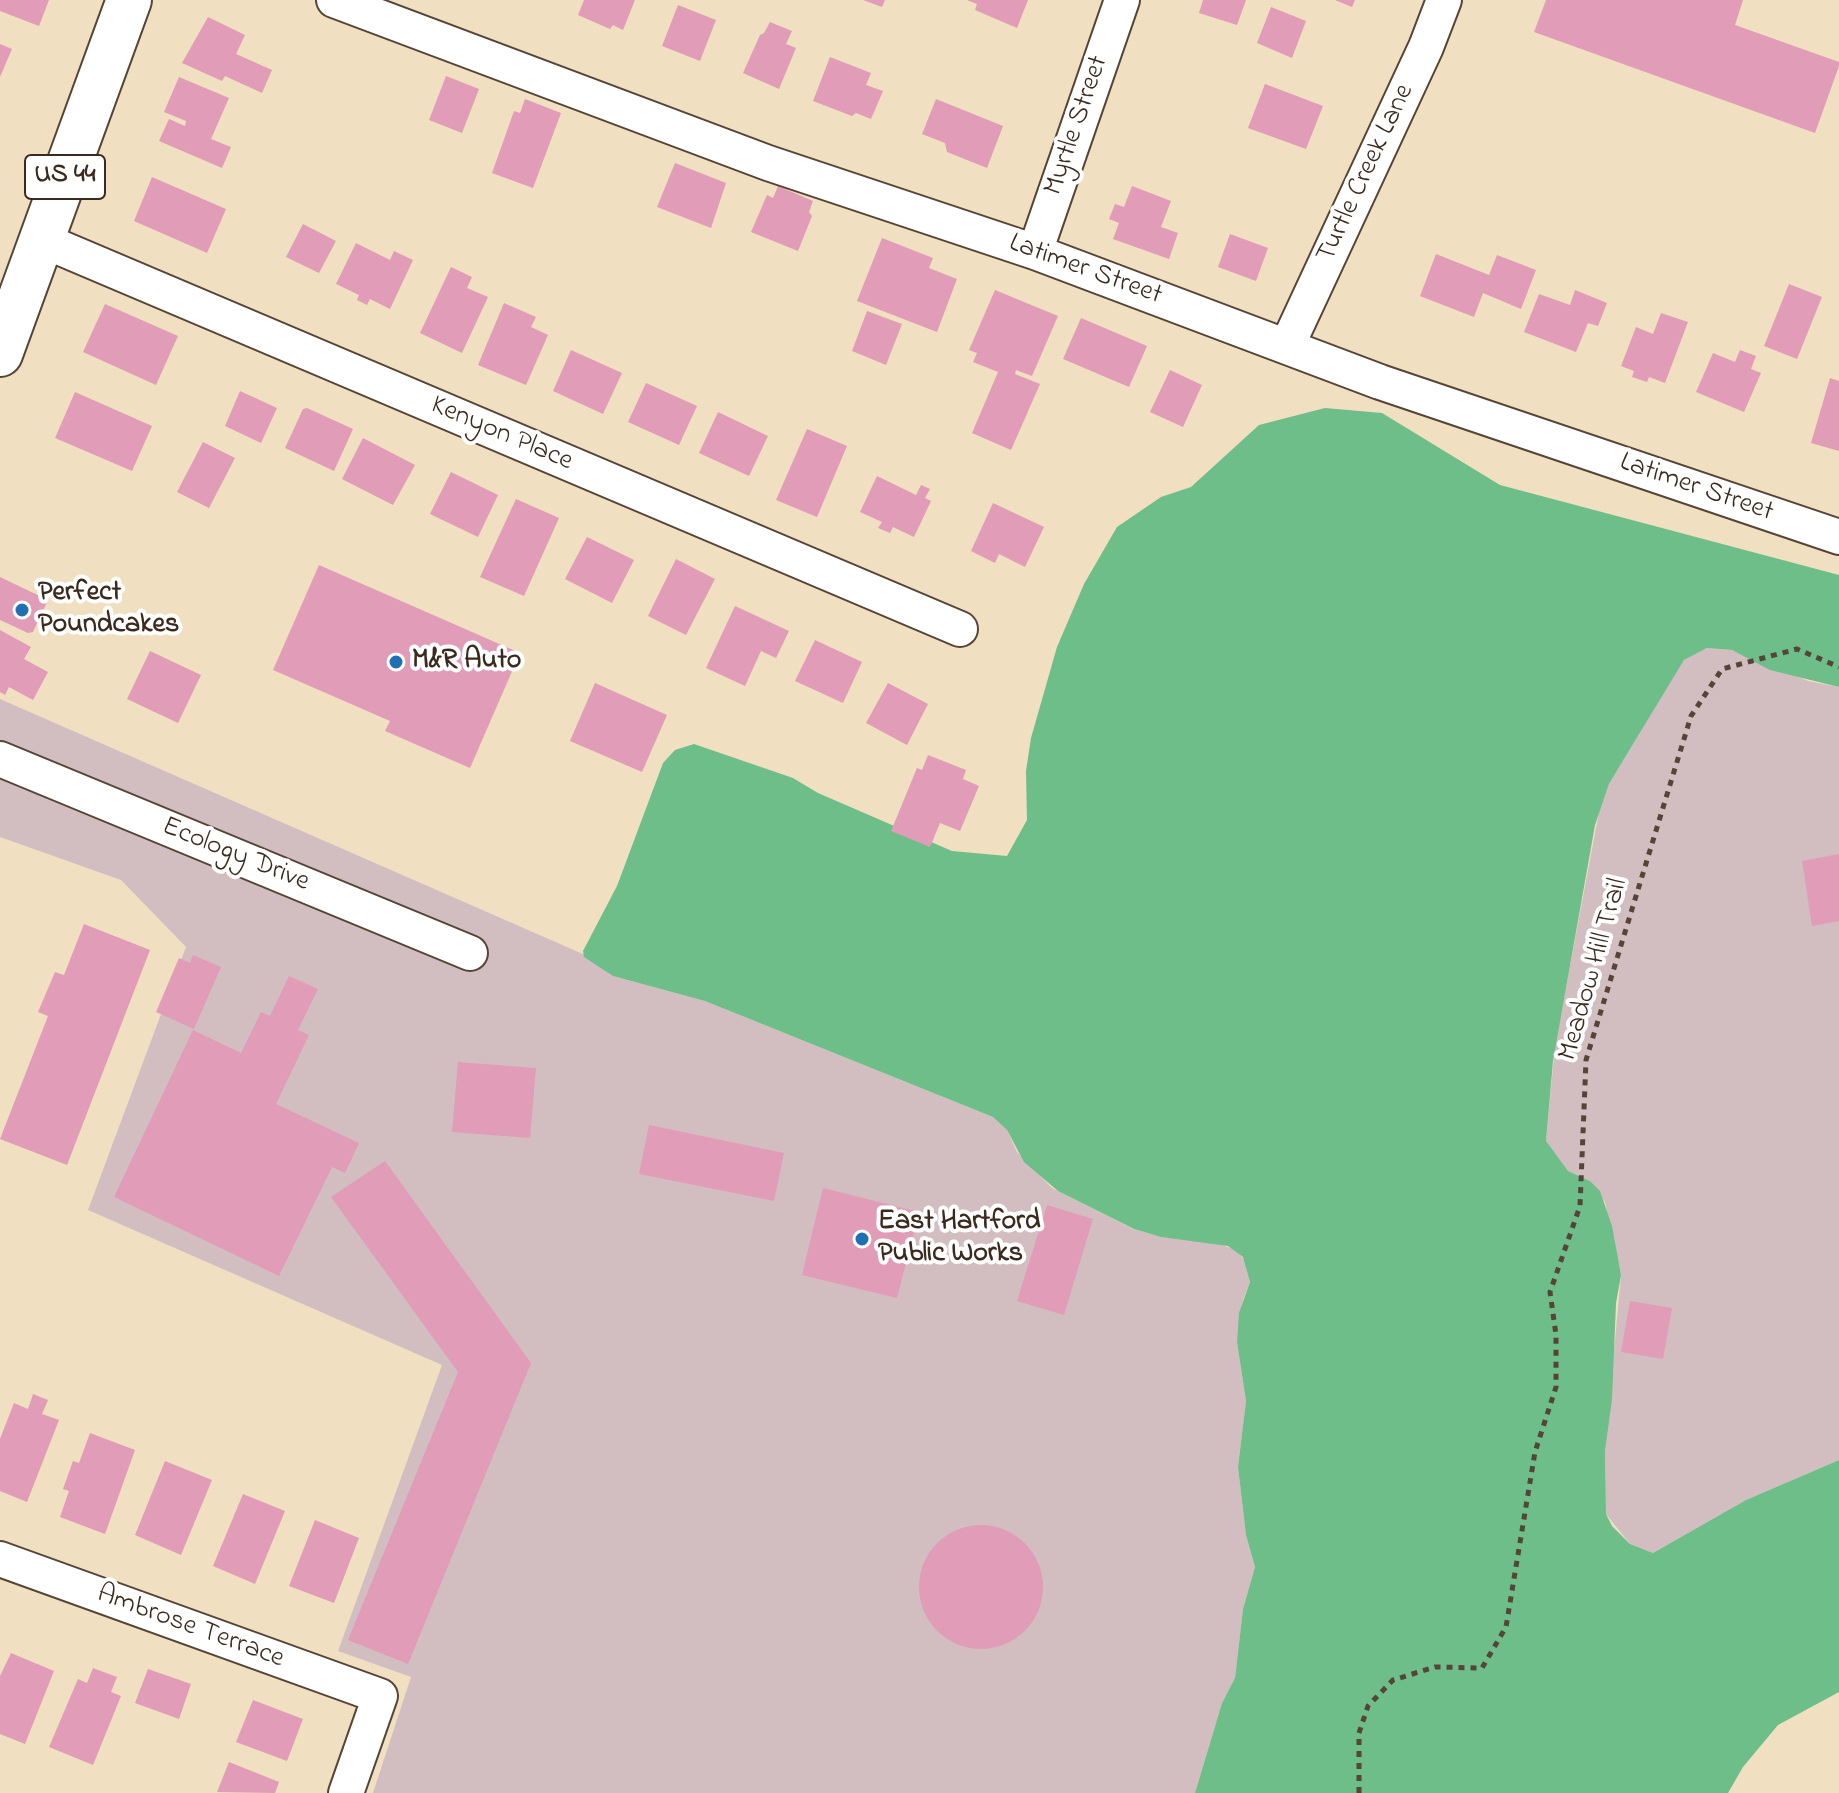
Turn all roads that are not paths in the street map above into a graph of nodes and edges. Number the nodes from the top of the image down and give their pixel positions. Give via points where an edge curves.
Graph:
1 (129, 0) edge
2 (334, 0) edge
3 (1122, 0) edge
4 (1444, 0) edge
5 (42, 240) junction
6 (1035, 252) junction
7 (1287, 346) junction
8 (0, 354) edge
9 (1839, 537) edge
10 (960, 629) dead end
11 (0, 759) edge
12 (470, 953) dead end
13 (0, 1559) edge
14 (346, 1793) edge

1 - 5 main road, US 44
2 - 6 street, Latimer Street via 768,163
3 - 6 street, Myrtle Street
4 - 7 street, Turtle Creek Lane
5 - 8 main road, US 44
5 - 10 street, Kenyon Place
6 - 7 street, Latimer Street
7 - 9 street, Latimer Street
11 - 12 street, Ecology Drive
13 - 14 street, Ambrose Terrace via 380,1696

